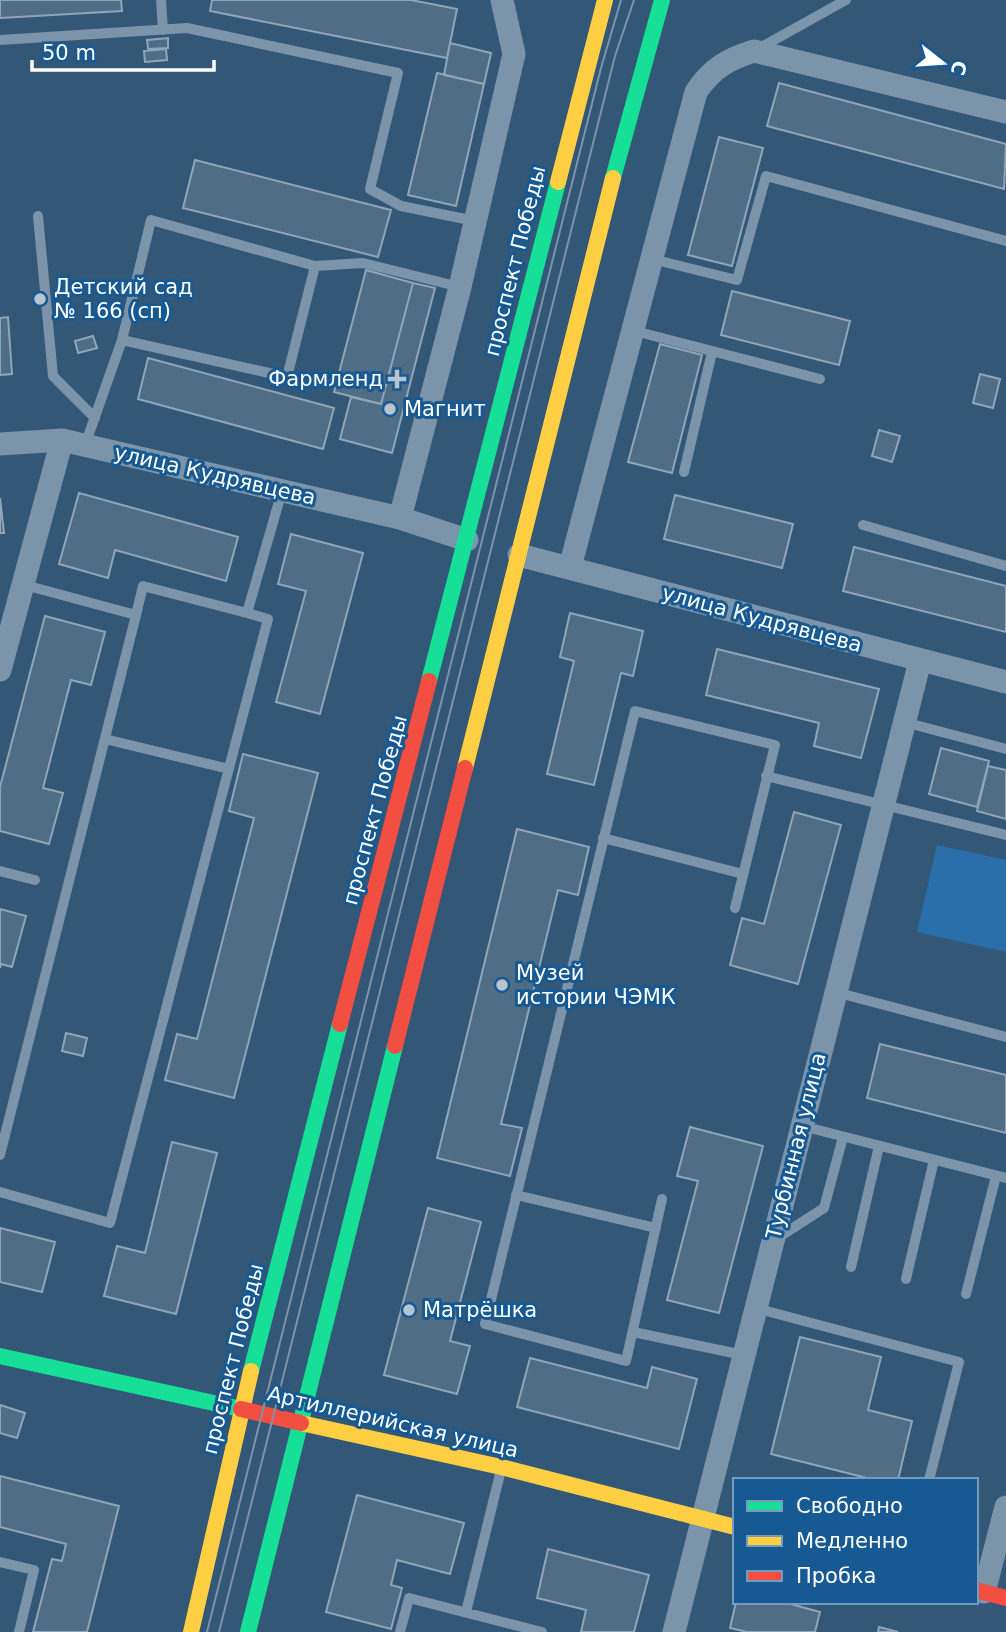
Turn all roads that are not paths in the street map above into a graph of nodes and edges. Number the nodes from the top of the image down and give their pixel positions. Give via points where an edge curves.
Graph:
1 (161, 0) edge
2 (502, 0) edge
3 (589, 0) edge
4 (605, 0) edge
5 (662, 0) edge
6 (846, 0) edge
7 (163, 30) junction
8 (0, 40) edge
9 (590, 49) junction
10 (754, 51) junction
11 (1006, 112) edge
12 (38, 216) dead end
13 (475, 220) junction
14 (1006, 241) edge
15 (652, 259) junction
16 (315, 266) junction
17 (460, 287) junction
18 (631, 330) junction
19 (122, 340) junction
20 (712, 352) junction
21 (820, 379) dead end
22 (95, 418) junction
23 (62, 440) junction
24 (0, 443) edge
25 (85, 445) junction
26 (684, 472) dead end
27 (282, 491) junction
28 (400, 518) junction
29 (863, 525) dead end
30 (467, 540) junction
31 (519, 555) junction
32 (1006, 566) edge
33 (570, 567) junction
34 (10, 584) edge
35 (247, 613) junction
36 (136, 615) junction
37 (920, 661) junction
38 (0, 670) edge
39 (1006, 682) edge
40 (904, 722) junction
41 (105, 738) junction
42 (1006, 749) edge
43 (229, 769) junction
44 (766, 776) junction
45 (883, 805) junction
46 (1006, 835) edge
47 (603, 838) junction
48 (0, 871) edge
49 (743, 874) junction
50 (35, 880) dead end
51 (735, 908) dead end
52 (835, 992) junction
53 (1006, 1037) edge
54 (802, 1126) junction
55 (843, 1137) junction
56 (879, 1146) junction
57 (0, 1155) edge
58 (934, 1160) junction
59 (1001, 1177) edge
60 (0, 1192) edge
61 (516, 1195) junction
62 (662, 1199) dead end
63 (656, 1228) junction
64 (772, 1241) junction
65 (850, 1267) dead end
66 (906, 1279) dead end
67 (966, 1294) dead end
68 (755, 1308) junction
69 (633, 1332) junction
70 (743, 1355) junction
71 (0, 1356) edge
72 (241, 1409) junction
73 (301, 1423) junction
74 (501, 1467) junction
75 (930, 1478) edge
76 (1006, 1507) edge
77 (702, 1519) junction
78 (733, 1527) edge
79 (0, 1562) edge
80 (989, 1593) edge
81 (466, 1612) junction
82 (19, 1632) edge
83 (191, 1632) edge
84 (248, 1632) edge
85 (400, 1632) edge
86 (542, 1632) edge
87 (674, 1632) edge

1 - 7 lane
2 - 13 street via 514,54
3 - 9 main road
4 - 9 main road, проспект Победы
5 - 31 main road
6 - 10 lane
7 - 8 lane
7 - 13 lane via 187,28 398,73 370,189 401,206
9 - 30 main road, проспект Победы
10 - 11 street
10 - 15 street via 729,59 706,76 696,92
12 - 22 lane via 53,376
13 - 17 street
14 - 15 lane via 766,176 737,280
15 - 18 street
16 - 17 lane via 363,263
16 - 19 lane via 287,377
16 - 19 lane via 151,220
17 - 28 street
18 - 20 lane
18 - 33 street
19 - 22 lane
20 - 21 lane
20 - 26 lane
22 - 25 lane
23 - 24 street, улица Кудрявцева
23 - 25 street, улица Кудрявцева
23 - 34 street
25 - 27 street, улица Кудрявцева
27 - 28 street, улица Кудрявцева
27 - 35 lane
28 - 30 street, улица Кудрявцева
29 - 32 lane
30 - 72 main road, проспект Победы
31 - 33 street, улица Кудрявцева
31 - 73 main road
33 - 37 street, улица Кудрявцева
34 - 36 lane
34 - 38 street
35 - 36 lane via 143,586
35 - 43 lane via 268,619
36 - 41 lane
37 - 39 street, улица Кудрявцева
37 - 40 street, Турбинная улица
40 - 42 lane
40 - 45 street, Турбинная улица
41 - 43 lane
41 - 57 lane
43 - 60 lane via 110,1223
44 - 45 lane
44 - 47 lane via 775,745 635,711
44 - 49 lane
45 - 46 lane
45 - 52 street, Турбинная улица
47 - 49 lane
47 - 61 lane
48 - 50 lane
49 - 51 lane
52 - 53 lane
52 - 54 street, Турбинная улица
54 - 55 lane
54 - 64 street, Турбинная улица
55 - 56 lane
55 - 64 lane via 824,1208
56 - 58 lane
56 - 65 lane
58 - 59 lane
58 - 66 lane
59 - 67 lane
61 - 63 lane
61 - 69 lane via 485,1324 626,1361
62 - 63 lane
63 - 69 lane
64 - 68 street, Турбинная улица
68 - 70 street, Турбинная улица
68 - 75 lane via 959,1362
69 - 70 lane
70 - 77 street, Турбинная улица
71 - 72 main road, Артиллерийская улица
72 - 73 main road, Артиллерийская улица
72 - 83 main road, проспект Победы
73 - 74 main road, Артиллерийская улица
73 - 84 main road
74 - 77 main road, Артиллерийская улица
74 - 81 lane
76 - 80 street
77 - 78 main road, Артиллерийская улица
77 - 87 street, Турбинная улица
79 - 82 lane via 34,1570
81 - 85 lane via 409,1598
81 - 86 lane

